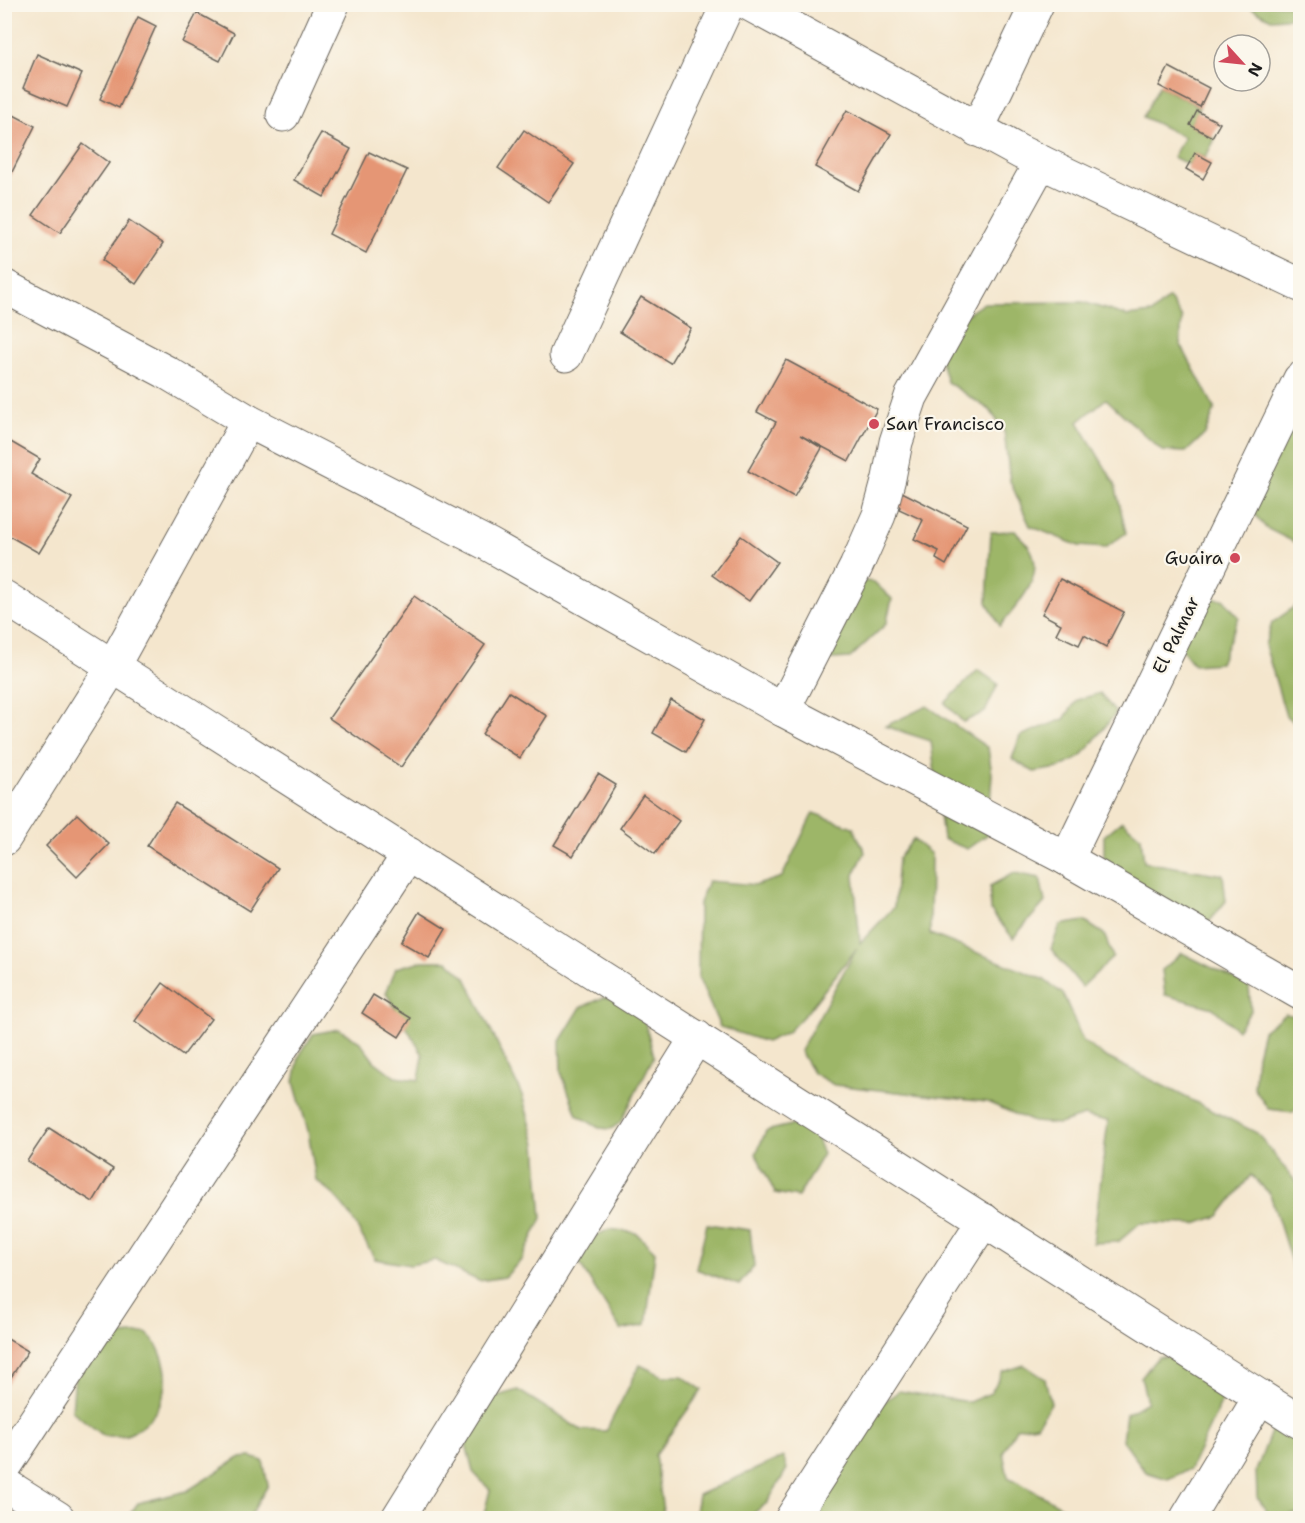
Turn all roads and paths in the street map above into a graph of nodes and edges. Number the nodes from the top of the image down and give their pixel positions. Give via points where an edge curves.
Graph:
1 (333, 4) edge
2 (728, 4) edge
3 (749, 4) edge
4 (1037, 4) edge
5 (283, 115) dead end
6 (977, 130) junction
7 (1041, 162) junction
8 (1300, 285) edge
9 (4, 286) edge
10 (566, 356) dead end
11 (1300, 380) edge
12 (249, 421) junction
13 (4, 597) edge
14 (113, 666) junction
15 (783, 710) junction
16 (4, 839) edge
17 (409, 854) junction
18 (1067, 859) junction
19 (1300, 993) edge
20 (697, 1037) junction
21 (984, 1220) junction
22 (1260, 1397) junction
23 (1300, 1422) edge
24 (4, 1468) edge
25 (4, 1484) edge
26 (58, 1518) edge
27 (398, 1518) edge
28 (792, 1518) edge
29 (1187, 1518) edge

1 - 5 street
2 - 10 street
3 - 6 street
4 - 6 street
6 - 7 street
7 - 8 street
7 - 15 street via 911,397 879,514
9 - 12 street
11 - 18 street, El Palmar
12 - 14 street
12 - 15 street via 488,544
13 - 14 street
14 - 16 street
14 - 17 street
15 - 18 street
17 - 20 street
17 - 24 street
18 - 19 street
20 - 21 street
20 - 27 street
21 - 22 street
21 - 28 street
22 - 23 street
22 - 29 street
25 - 26 street

